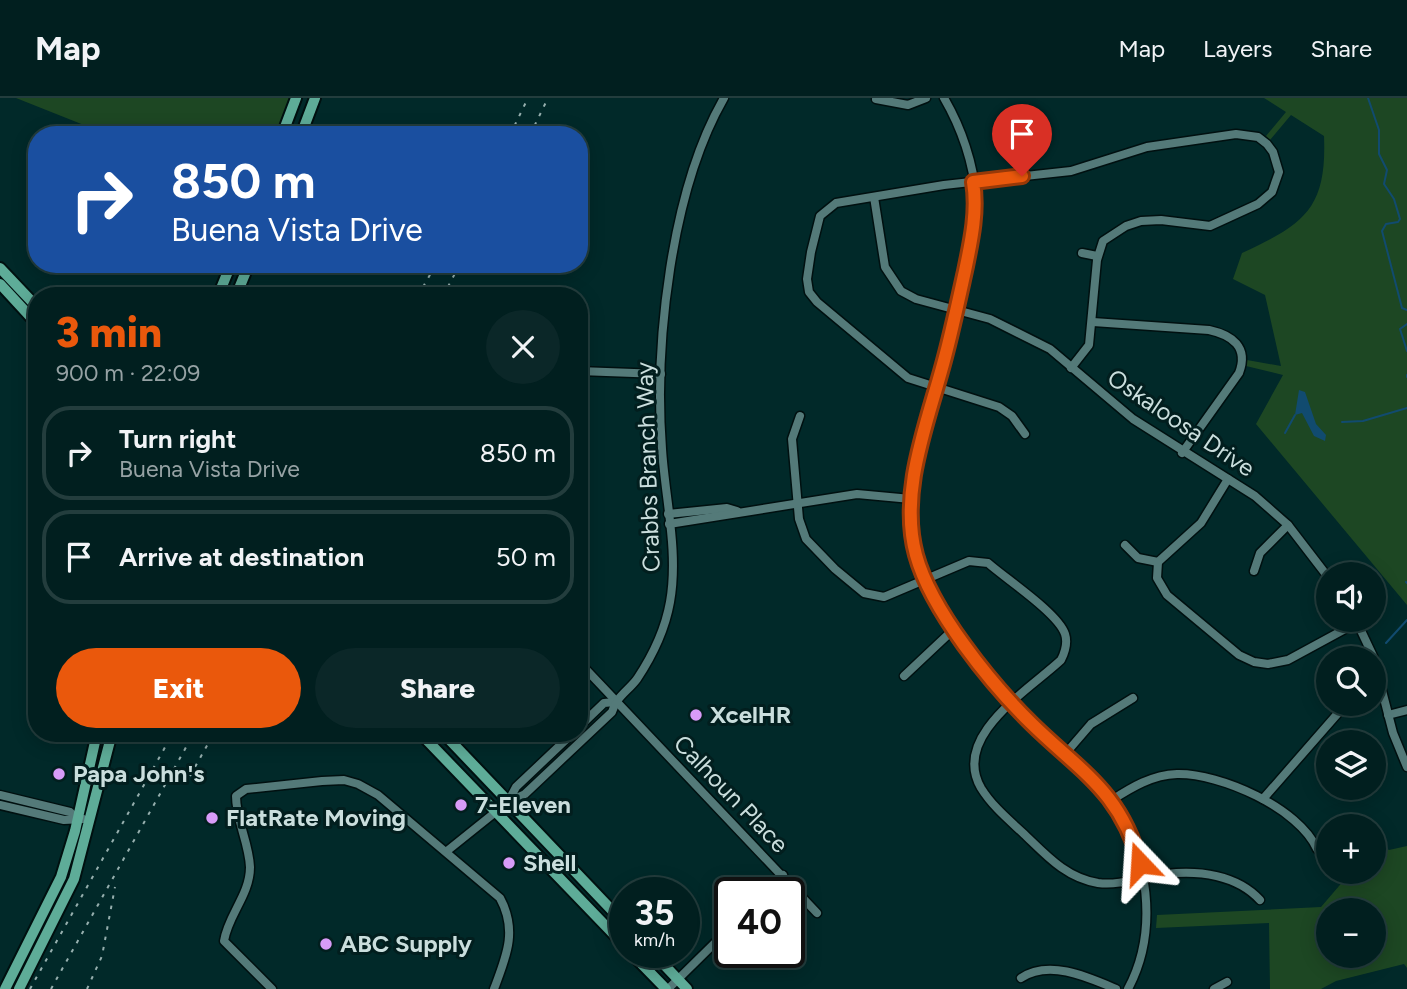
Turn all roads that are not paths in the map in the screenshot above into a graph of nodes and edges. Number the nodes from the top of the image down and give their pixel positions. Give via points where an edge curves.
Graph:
1 (296, 98) edge
2 (314, 98) edge
3 (724, 98) edge
4 (926, 98) edge
5 (944, 98) edge
6 (876, 99) edge
7 (285, 126) edge
8 (304, 126) edge
9 (973, 182) junction
10 (874, 197) junction
11 (1082, 253) dead end
12 (1097, 256) junction
13 (0, 268) edge
14 (0, 284) edge
15 (28, 298) edge
16 (956, 309) junction
17 (28, 314) edge
18 (1093, 321) junction
19 (1071, 368) junction
20 (588, 371) edge
21 (661, 374) junction
22 (937, 387) junction
23 (800, 416) dead end
24 (1025, 434) dead end
25 (1182, 453) junction
26 (1228, 479) junction
27 (911, 499) junction
28 (797, 502) junction
29 (737, 511) junction
30 (668, 514) junction
31 (668, 524) junction
32 (1288, 525) junction
33 (1125, 545) dead end
34 (1158, 562) junction
35 (1316, 562) edge
36 (1254, 570) dead end
37 (924, 581) junction
38 (954, 629) junction
39 (1338, 632) edge
40 (588, 672) edge
41 (904, 676) dead end
42 (1133, 698) dead end
43 (615, 702) junction
44 (1012, 703) junction
45 (1386, 710) edge
46 (1407, 710) edge
47 (1388, 715) junction
48 (1336, 716) edge
49 (588, 718) edge
50 (588, 736) edge
51 (95, 742) edge
52 (109, 742) edge
53 (429, 742) edge
54 (451, 742) edge
55 (564, 742) edge
56 (582, 742) edge
57 (1066, 753) junction
58 (1407, 767) edge
59 (0, 795) edge
60 (1263, 799) junction
61 (1112, 800) junction
62 (508, 802) junction
63 (0, 805) edge
64 (496, 813) junction
65 (78, 819) junction
66 (91, 821) junction
67 (1316, 847) edge
68 (447, 851) junction
69 (783, 875) joint
70 (1144, 878) junction
71 (1260, 900) dead end
72 (609, 907) edge
73 (817, 913) dead end
74 (609, 930) edge
75 (714, 944) edge
76 (646, 968) edge
77 (667, 968) edge
78 (1021, 978) dead end
79 (678, 980) junction
80 (1227, 982) dead end
81 (8, 984) edge
82 (20, 986) edge
83 (272, 989) edge
84 (494, 989) edge
85 (667, 989) edge
86 (687, 989) edge
87 (1116, 989) edge
88 (1128, 989) edge
89 (1214, 989) edge

1 - 7 main road
2 - 8 main road
3 - 21 street, Crabbs Branch Way via 689,185 676,241
4 - 6 street via 908,105
5 - 9 street via 965,144
9 - 10 street
9 - 12 street via 1071,171 1147,147 1236,134 1258,138 1273,152 1279,172 1276,183 1258,204 1210,226 1161,220 1126,226 1103,241
9 - 16 street via 976,198
10 - 16 street, Oskaloosa Drive via 886,267 894,284 916,299
10 - 22 street via 836,203 820,216 807,279 809,292 908,378
11 - 12 street
12 - 18 street
13 - 15 main road
14 - 17 main road
16 - 19 street, Oskaloosa Drive via 1017,330
16 - 22 street
18 - 19 street via 1089,345
18 - 25 street via 1209,330 1227,334 1238,343 1239,373
19 - 25 street, Oskaloosa Drive
20 - 21 street
21 - 30 street, Crabbs Branch Way
22 - 24 street via 999,407
22 - 27 street
23 - 28 street via 792,439
25 - 26 street, Oskaloosa Drive
26 - 32 street, Oskaloosa Drive
26 - 34 street via 1201,523
27 - 28 street via 857,494
27 - 37 street via 915,552
28 - 29 street
28 - 37 street via 806,539 864,593 884,597
29 - 30 street
29 - 31 street
30 - 31 street, Crabbs Branch Way
31 - 43 street, Crabbs Branch Way via 673,569 666,620 651,657
32 - 35 street, Oskaloosa Drive
32 - 36 street via 1259,553
33 - 34 street via 1138,558
34 - 39 street via 1157,578 1167,595 1238,655 1254,662 1288,660
37 - 38 street
37 - 44 street via 969,561 988,563 1057,621 1065,634 1061,660
38 - 41 street
38 - 44 street
40 - 43 street, Calhoun Place
42 - 57 street via 1091,724
43 - 49 street, Crabbs Branch Way via 604,703
43 - 50 street, Crabbs Branch Way via 612,712
43 - 69 street, Calhoun Place
44 - 57 street
44 - 70 street via 982,733 975,751 979,785 991,802 1068,873 1100,883
45 - 47 street
46 - 47 street
47 - 58 street
48 - 60 street
51 - 65 main road
52 - 66 main road
53 - 64 main road
54 - 62 main road
55 - 62 street via 516,787
56 - 62 street, Crabbs Branch Way via 525,794
57 - 61 street
59 - 65 street via 70,812
60 - 61 street via 1227,784 1179,774 1146,780
60 - 67 street via 1306,829
61 - 70 street via 1136,848
62 - 64 street
62 - 72 main road
63 - 65 street
64 - 68 street
64 - 74 main road
65 - 66 street
65 - 81 main road via 56,891
66 - 82 main road via 62,909
68 - 83 street via 378,795 354,782 323,781 239,792 236,812 250,868 225,941
68 - 84 street via 494,890 509,918 509,951
69 - 73 street, Calhoun Place
70 - 71 street via 1210,876 1243,884
70 - 88 street via 1146,940 1141,964
75 - 79 street
76 - 85 main road
77 - 79 main road
78 - 87 street via 1035,970 1055,970
79 - 85 street
79 - 86 main road
80 - 89 street

